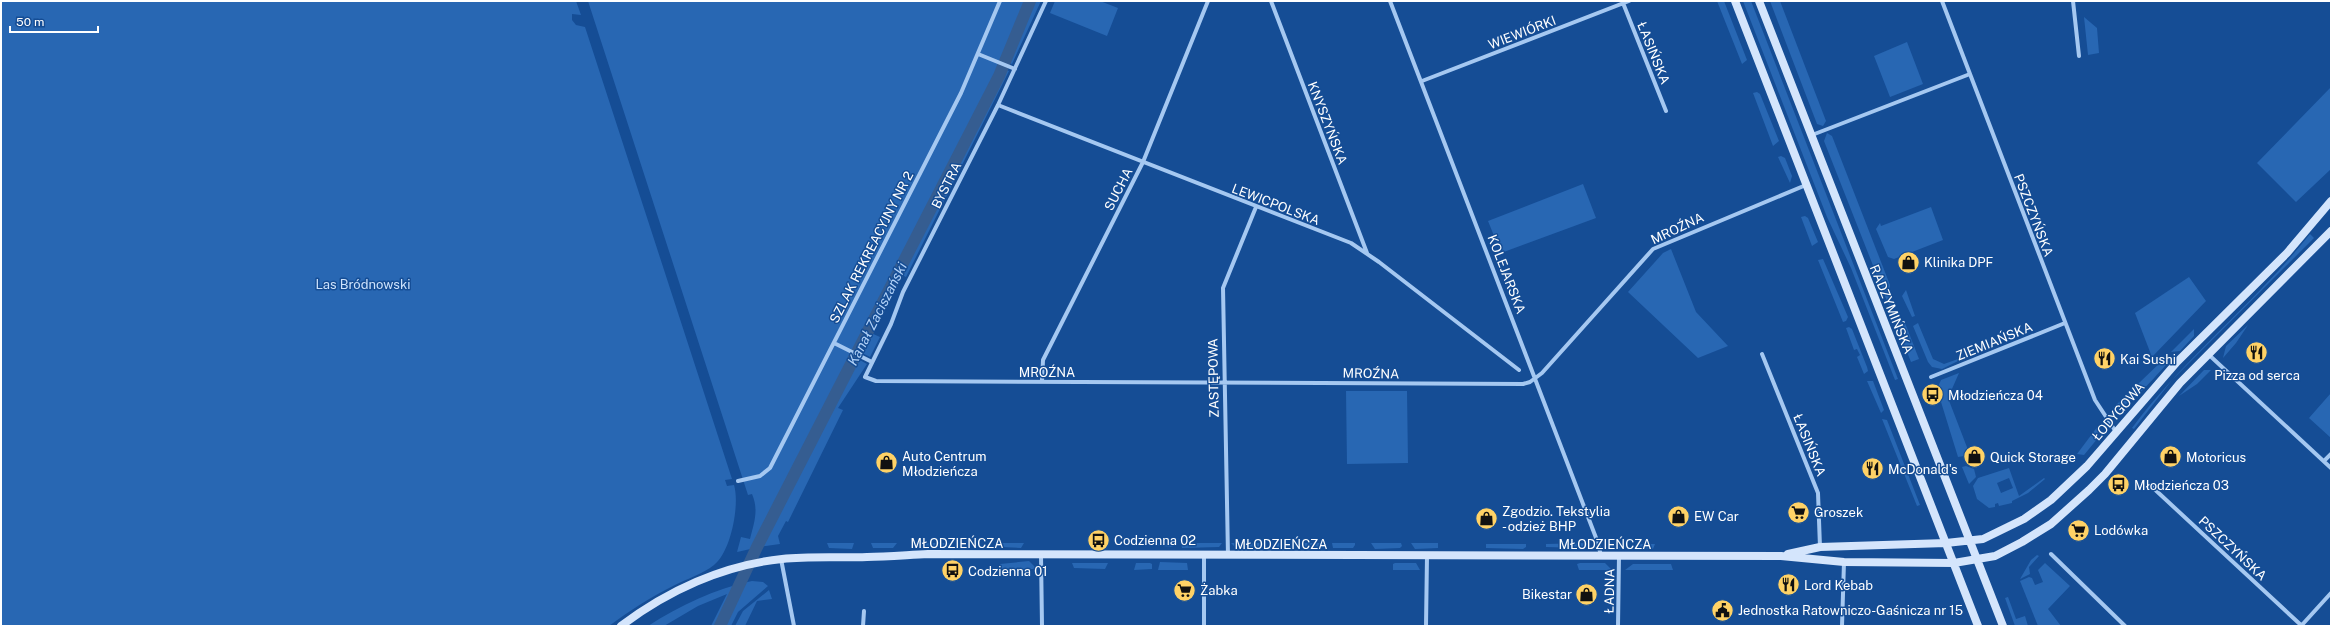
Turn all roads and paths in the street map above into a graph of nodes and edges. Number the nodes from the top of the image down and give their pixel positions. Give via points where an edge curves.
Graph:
1 (1000, 1) edge
2 (1046, 1) edge
3 (1208, 1) edge
4 (1270, 1) edge
5 (1390, 1) edge
6 (1629, 1) edge
7 (1735, 1) edge
8 (1759, 1) edge
9 (1942, 1) edge
10 (2073, 1) edge
11 (1623, 3) junction
12 (978, 54) junction
13 (2079, 56) dead end
14 (1015, 69) junction
15 (1970, 74) junction
16 (1422, 81) junction
17 (998, 105) junction
18 (1666, 111) dead end
19 (1811, 135) junction
20 (1143, 162) junction
21 (1806, 185) junction
22 (2330, 205) edge
23 (1256, 207) junction
24 (2331, 231) edge
25 (1367, 253) junction
26 (2065, 323) junction
27 (834, 343) junction
28 (1762, 354) dead end
29 (2208, 354) junction
30 (872, 362) junction
31 (1519, 370) dead end
32 (864, 377) joint
33 (1931, 377) dead end
34 (1536, 378) junction
35 (1042, 382) junction
36 (1223, 382) junction
37 (2116, 432) junction
38 (2331, 454) edge
39 (2324, 461) junction
40 (2331, 468) edge
41 (738, 481) dead end
42 (2150, 485) dead end
43 (1969, 541) junction
44 (1946, 543) junction
45 (1820, 547) junction
46 (2051, 554) dead end
47 (1041, 555) junction
48 (1204, 556) junction
49 (1228, 556) junction
50 (1426, 556) junction
51 (1601, 556) junction
52 (1619, 556) junction
53 (1781, 556) junction
54 (781, 559) junction
55 (1976, 560) junction
56 (1844, 562) junction
57 (1954, 563) junction
58 (2331, 593) edge
59 (864, 611) dead end
60 (621, 626) edge
61 (794, 626) edge
62 (863, 626) edge
63 (1042, 626) edge
64 (1204, 626) edge
65 (1426, 626) edge
66 (1618, 626) edge
67 (1842, 626) edge
68 (1978, 626) edge
69 (2003, 626) edge
70 (2125, 626) edge
71 (2302, 626) edge

1 - 12 street, SZLAK REKREACYJNY NR 2
2 - 14 street, BYSTRA
3 - 20 street, SUCHA
4 - 25 street, KNYSZYŃSKA
5 - 16 street, KOLEJARSKA
6 - 11 street, WIEWIÓRKI
7 - 21 main road
8 - 19 main road, RADZYMIŃSKA
9 - 15 street, PSZCZYŃSKA
10 - 13 street
11 - 16 street, WIEWIÓRKI
11 - 18 street, ŁASIŃSKA
12 - 14 street
12 - 27 street, SZLAK REKREACYJNY NR 2 via 961,93
14 - 17 street, BYSTRA
15 - 19 street
15 - 26 street, PSZCZYŃSKA
16 - 34 street, KOLEJARSKA
17 - 20 street, LEWICPOLSKA
17 - 30 street, BYSTRA via 902,292 891,324
19 - 43 main road, RADZYMIŃSKA
20 - 23 street, LEWICPOLSKA
20 - 35 street, SUCHA via 1043,360
21 - 34 street, MROŹNA via 1653,249
21 - 44 main road
22 - 37 main road, ŁODYGOWA via 2177,362
23 - 25 street, LEWICPOLSKA via 1351,243
23 - 36 street, ZASTĘPOWA via 1223,288
24 - 29 main road
25 - 31 street, LEWICPOLSKA
26 - 33 street, ZIEMIAŃSKA
26 - 37 street, PSZCZYŃSKA via 2095,400
27 - 30 street
27 - 41 street, SZLAK REKREACYJNY NR 2 via 769,470 760,476
28 - 45 street, ŁASIŃSKA via 1818,493
29 - 39 street
29 - 55 main road via 2170,394 2105,474 2064,514 2009,549 1995,556
30 - 32 street, BYSTRA
32 - 35 street, MROŹNA via 876,381
34 - 36 street, MROŹNA via 1523,384
34 - 51 street, KOLEJARSKA
35 - 36 street, MROŹNA
36 - 49 street, ZASTĘPOWA
37 - 43 main road, ŁODYGOWA via 2087,466 2051,500 1996,534
38 - 39 street
39 - 40 street
42 - 71 street, PSZCZYŃSKA
43 - 44 main road, ŁODYGOWA
43 - 55 main road, RADZYMIŃSKA
44 - 45 main road, MŁODZIEŃCZA
44 - 57 main road
45 - 53 main road, MŁODZIEŃCZA
46 - 70 street
47 - 48 main road, MŁODZIEŃCZA
47 - 54 main road, MŁODZIEŃCZA via 928,554
47 - 63 street
48 - 49 main road, MŁODZIEŃCZA
48 - 64 street
49 - 50 main road, MŁODZIEŃCZA
50 - 51 main road, MŁODZIEŃCZA
50 - 65 street
51 - 52 main road, MŁODZIEŃCZA
52 - 53 main road, MŁODZIEŃCZA
52 - 66 street, ŁADNA
53 - 56 main road, MŁODZIEŃCZA
54 - 60 main road, MŁODZIEŃCZA via 742,566 696,582
54 - 61 street
55 - 57 main road, MŁODZIEŃCZA
55 - 69 main road, RADZYMIŃSKA
56 - 57 main road, MŁODZIEŃCZA
56 - 67 street
57 - 68 main road
58 - 71 street
59 - 62 street

